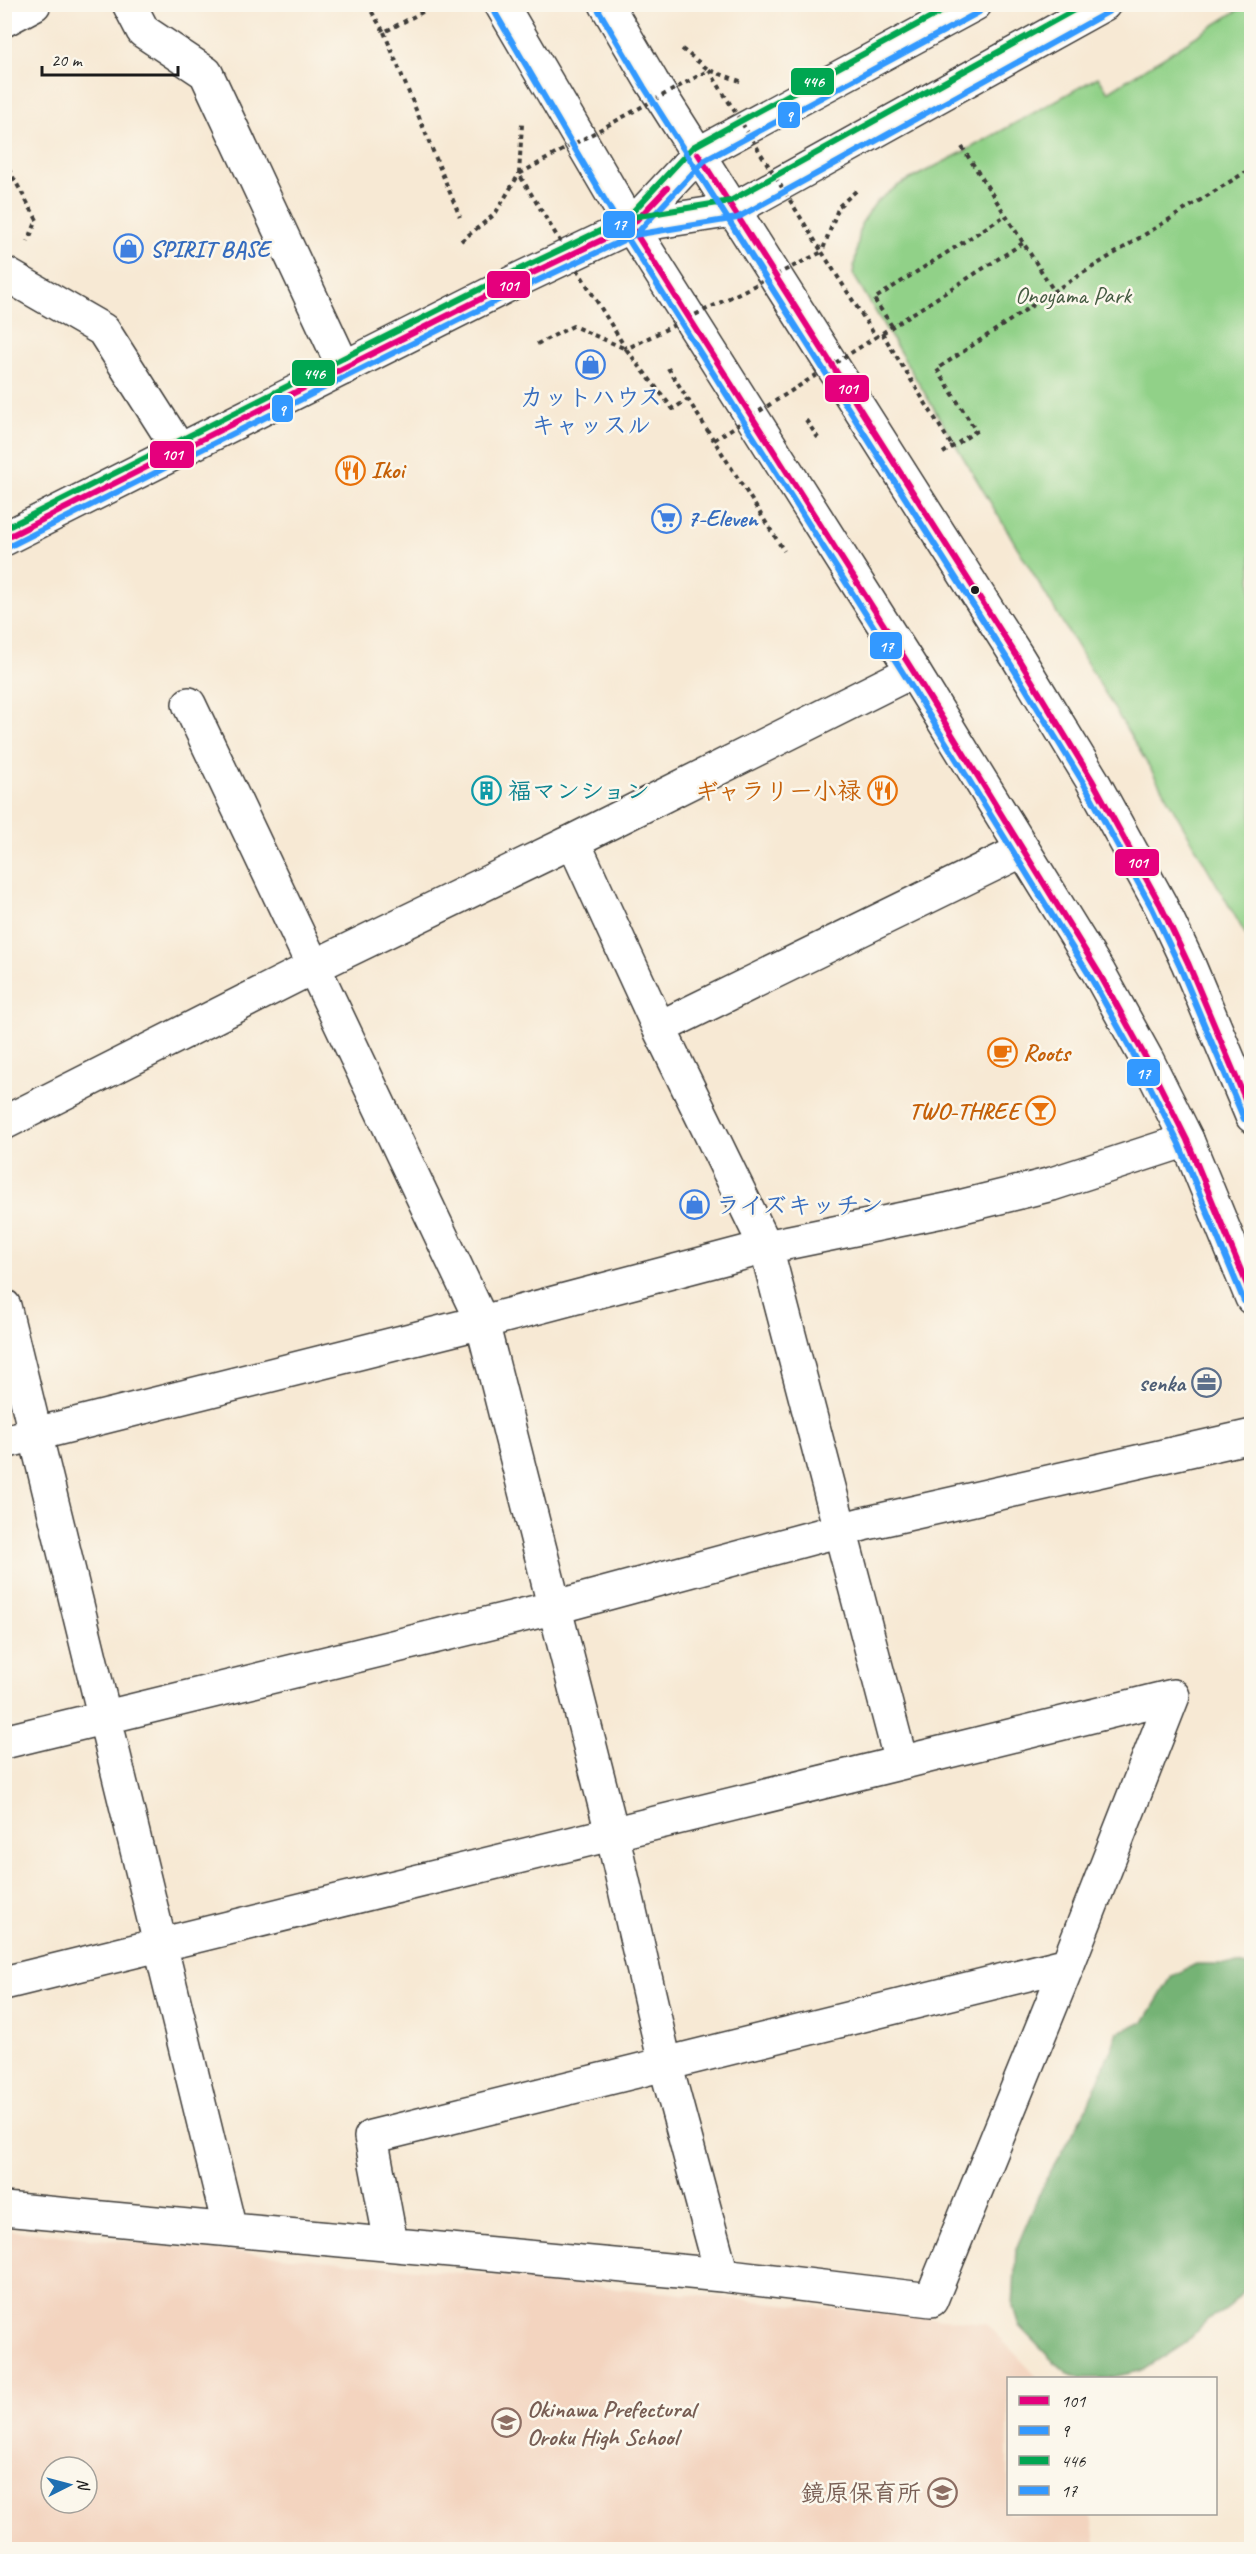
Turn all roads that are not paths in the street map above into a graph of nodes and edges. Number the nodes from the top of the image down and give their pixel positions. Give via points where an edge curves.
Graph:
1 (34, 4) edge
2 (129, 4) edge
3 (501, 4) edge
4 (606, 4) edge
5 (975, 4) edge
6 (1104, 4) edge
7 (4, 20) edge
8 (698, 154) junction
9 (733, 210) junction
10 (631, 226) junction
11 (8, 275) edge
12 (344, 368) junction
13 (180, 451) junction
14 (4, 539) edge
15 (913, 671) junction
16 (189, 704) dead end
17 (573, 841) junction
18 (1023, 850) junction
19 (313, 967) junction
20 (660, 1028) junction
21 (1251, 1116) edge
22 (4, 1123) edge
23 (1186, 1140) junction
24 (766, 1247) junction
25 (1251, 1298) edge
26 (4, 1306) edge
27 (482, 1322) junction
28 (1251, 1436) edge
29 (20, 1438) edge
30 (842, 1530) junction
31 (556, 1607) junction
32 (106, 1716) junction
33 (4, 1742) edge
34 (901, 1762) junction
35 (612, 1833) junction
36 (162, 1944) junction
37 (1068, 1964) junction
38 (4, 1983) edge
39 (665, 2063) junction
40 (4, 2209) edge
41 (230, 2230) junction
42 (392, 2243) junction
43 (723, 2275) junction

1 - 7 street
2 - 12 street via 143,31 206,74
3 - 10 street
4 - 8 street
5 - 8 street
6 - 9 street
8 - 9 street
8 - 10 street
9 - 10 street
9 - 21 street via 1092,780 1188,963
10 - 12 street
10 - 15 street
11 - 13 street via 103,330
12 - 13 street
13 - 14 street
15 - 17 street
15 - 18 street
16 - 19 street
17 - 19 street
17 - 20 street
18 - 20 street
18 - 23 street via 1100,973
19 - 22 street
19 - 27 street
20 - 24 street
23 - 24 street via 1052,1184
23 - 25 street
24 - 27 street
24 - 30 street
26 - 29 street
27 - 29 street
27 - 31 street
28 - 30 street
29 - 32 street
30 - 31 street
30 - 34 street
31 - 32 street
31 - 35 street
32 - 33 street
32 - 36 street
34 - 35 street
34 - 37 street via 1173,1696
35 - 36 street
35 - 39 street
36 - 38 street
36 - 41 street
37 - 39 street
37 - 43 street via 931,2300
39 - 42 street via 370,2137
39 - 43 street
40 - 41 street
41 - 42 street
42 - 43 street

